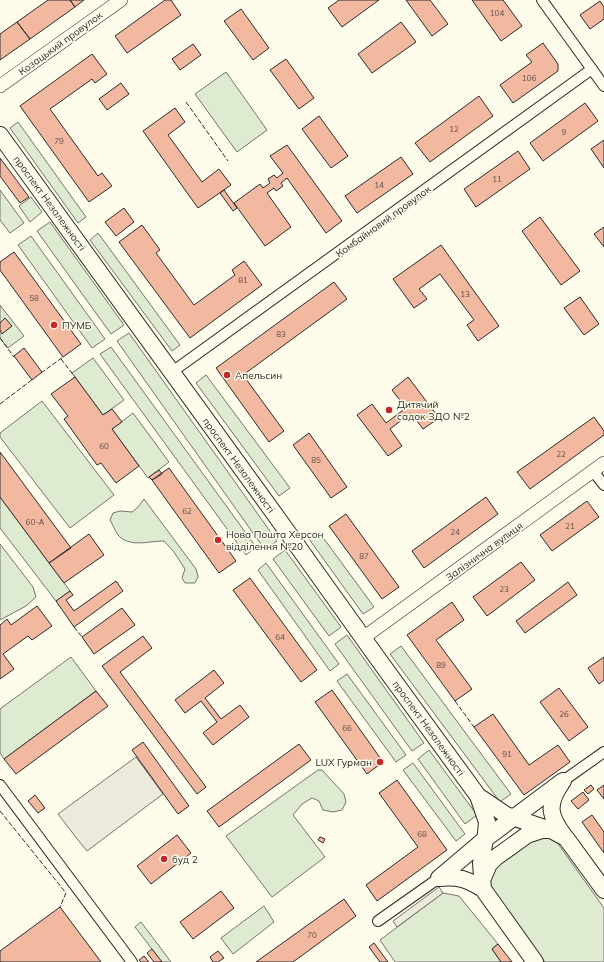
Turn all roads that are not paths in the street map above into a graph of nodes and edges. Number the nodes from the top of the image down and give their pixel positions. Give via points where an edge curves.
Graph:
1 (121, 0) edge
2 (542, 0) edge
3 (592, 70) junction
4 (603, 82) edge
5 (0, 86) edge
6 (0, 135) edge
7 (172, 372) junction
8 (604, 463) edge
9 (593, 471) junction
10 (604, 485) edge
11 (363, 638) junction
12 (604, 752) edge
13 (563, 781) junction
14 (0, 785) edge
15 (478, 796) junction
16 (513, 818) junction
17 (548, 829) junction
18 (566, 838) junction
19 (485, 839) junction
20 (439, 878) junction
21 (483, 885) junction
22 (604, 890) edge
23 (378, 921) dead end
24 (132, 962) edge
25 (535, 962) edge

1 - 5 street, Козацький провулок
2 - 3 street
3 - 4 street
3 - 7 street, Комбайновий провулок
6 - 7 main road, проспект Незалежності
7 - 11 main road, проспект Незалежності
8 - 9 street, Залізнична вулиця
9 - 10 street
9 - 11 street, Залізнична вулиця
11 - 15 main road, проспект Незалежності
12 - 13 street
13 - 16 main road
13 - 18 main road via 551,800 551,809 556,824
14 - 24 street
15 - 16 main road, проспект Незалежності
15 - 19 main road, проспект Незалежності via 487,822
16 - 17 main road, проспект Незалежності
16 - 19 main road
17 - 18 main road, проспект Незалежності
17 - 21 main road via 527,835 495,858 489,864
18 - 22 main road
19 - 20 main road
19 - 21 main road, проспект Незалежності via 481,863
20 - 21 main road via 464,879
20 - 23 street
21 - 25 main road

